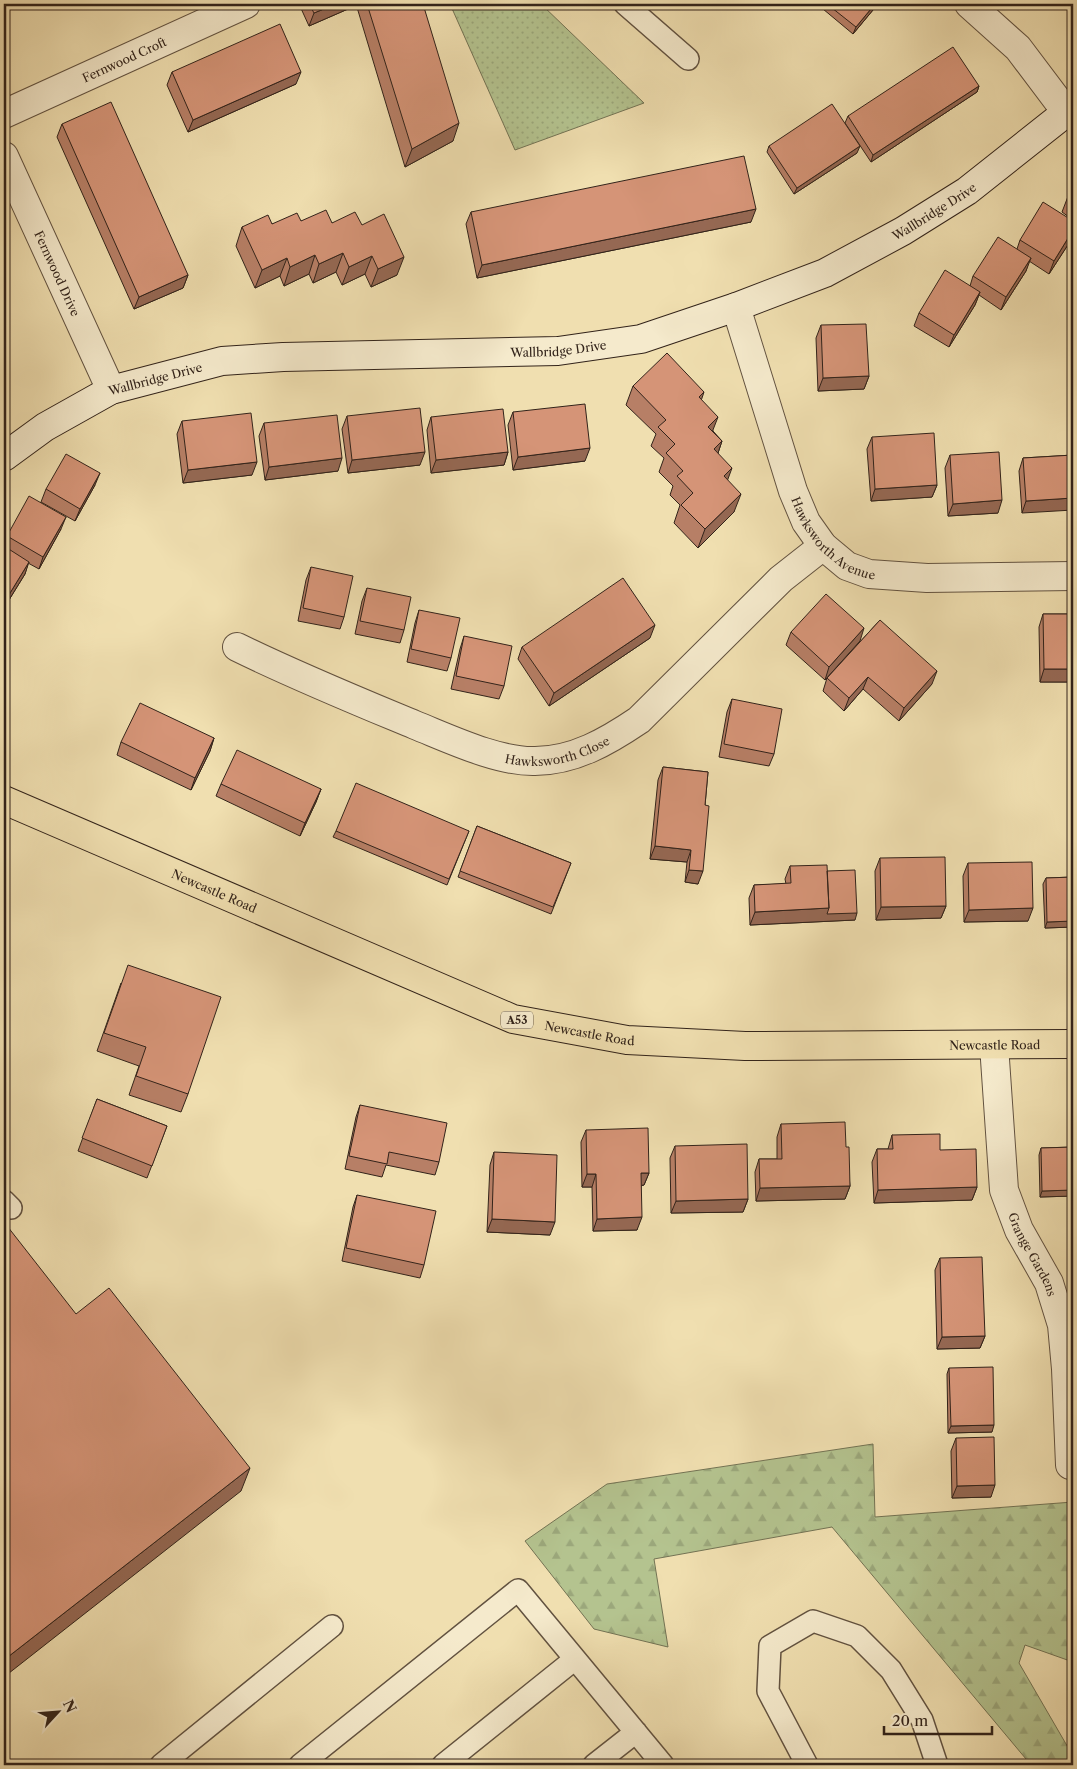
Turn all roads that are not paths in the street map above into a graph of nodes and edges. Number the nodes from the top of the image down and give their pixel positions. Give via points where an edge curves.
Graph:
1 (625, 4) edge
2 (969, 4) edge
3 (236, 6) edge
4 (688, 59) dead end
5 (1070, 110) edge
6 (4, 114) edge
7 (4, 156) edge
8 (736, 307) junction
9 (111, 390) junction
10 (4, 457) edge
11 (823, 546) junction
12 (1073, 576) edge
13 (237, 647) dead end
14 (4, 800) edge
15 (994, 1044) junction
16 (1073, 1044) edge
17 (1070, 1465) dead end
18 (332, 1626) dead end
19 (575, 1659) junction
20 (636, 1732) junction
21 (161, 1765) edge
22 (300, 1765) edge
23 (443, 1765) edge
24 (594, 1765) edge
25 (664, 1765) edge
26 (807, 1765) edge
27 (937, 1765) edge

1 - 4 lane
2 - 5 street via 1018,48
3 - 6 street, Fernwood Croft
5 - 8 street, Wallbridge Drive via 967,191 903,231 825,273
7 - 9 street, Fernwood Drive
8 - 9 street, Wallbridge Drive via 641,338 558,350 222,361
8 - 11 street, Hawksworth Avenue via 793,491 806,522
9 - 10 street, Wallbridge Drive via 45,427
11 - 12 street, Hawksworth Avenue via 847,566 869,574 927,578
11 - 13 street, Hawksworth Close via 781,579 640,720 596,746 560,759 534,761 502,757 302,678
14 - 15 highway, Newcastle Road / A53 via 513,1019 627,1040 744,1046
15 - 16 highway, Newcastle Road / A53
15 - 17 street, Grange Gardens via 1004,1190 1019,1230 1049,1283 1062,1325
18 - 21 lane
19 - 20 lane
19 - 22 lane via 518,1590
19 - 23 lane
20 - 24 lane
20 - 25 lane
26 - 27 lane via 768,1691 770,1646 813,1621 857,1636 891,1670 922,1720

